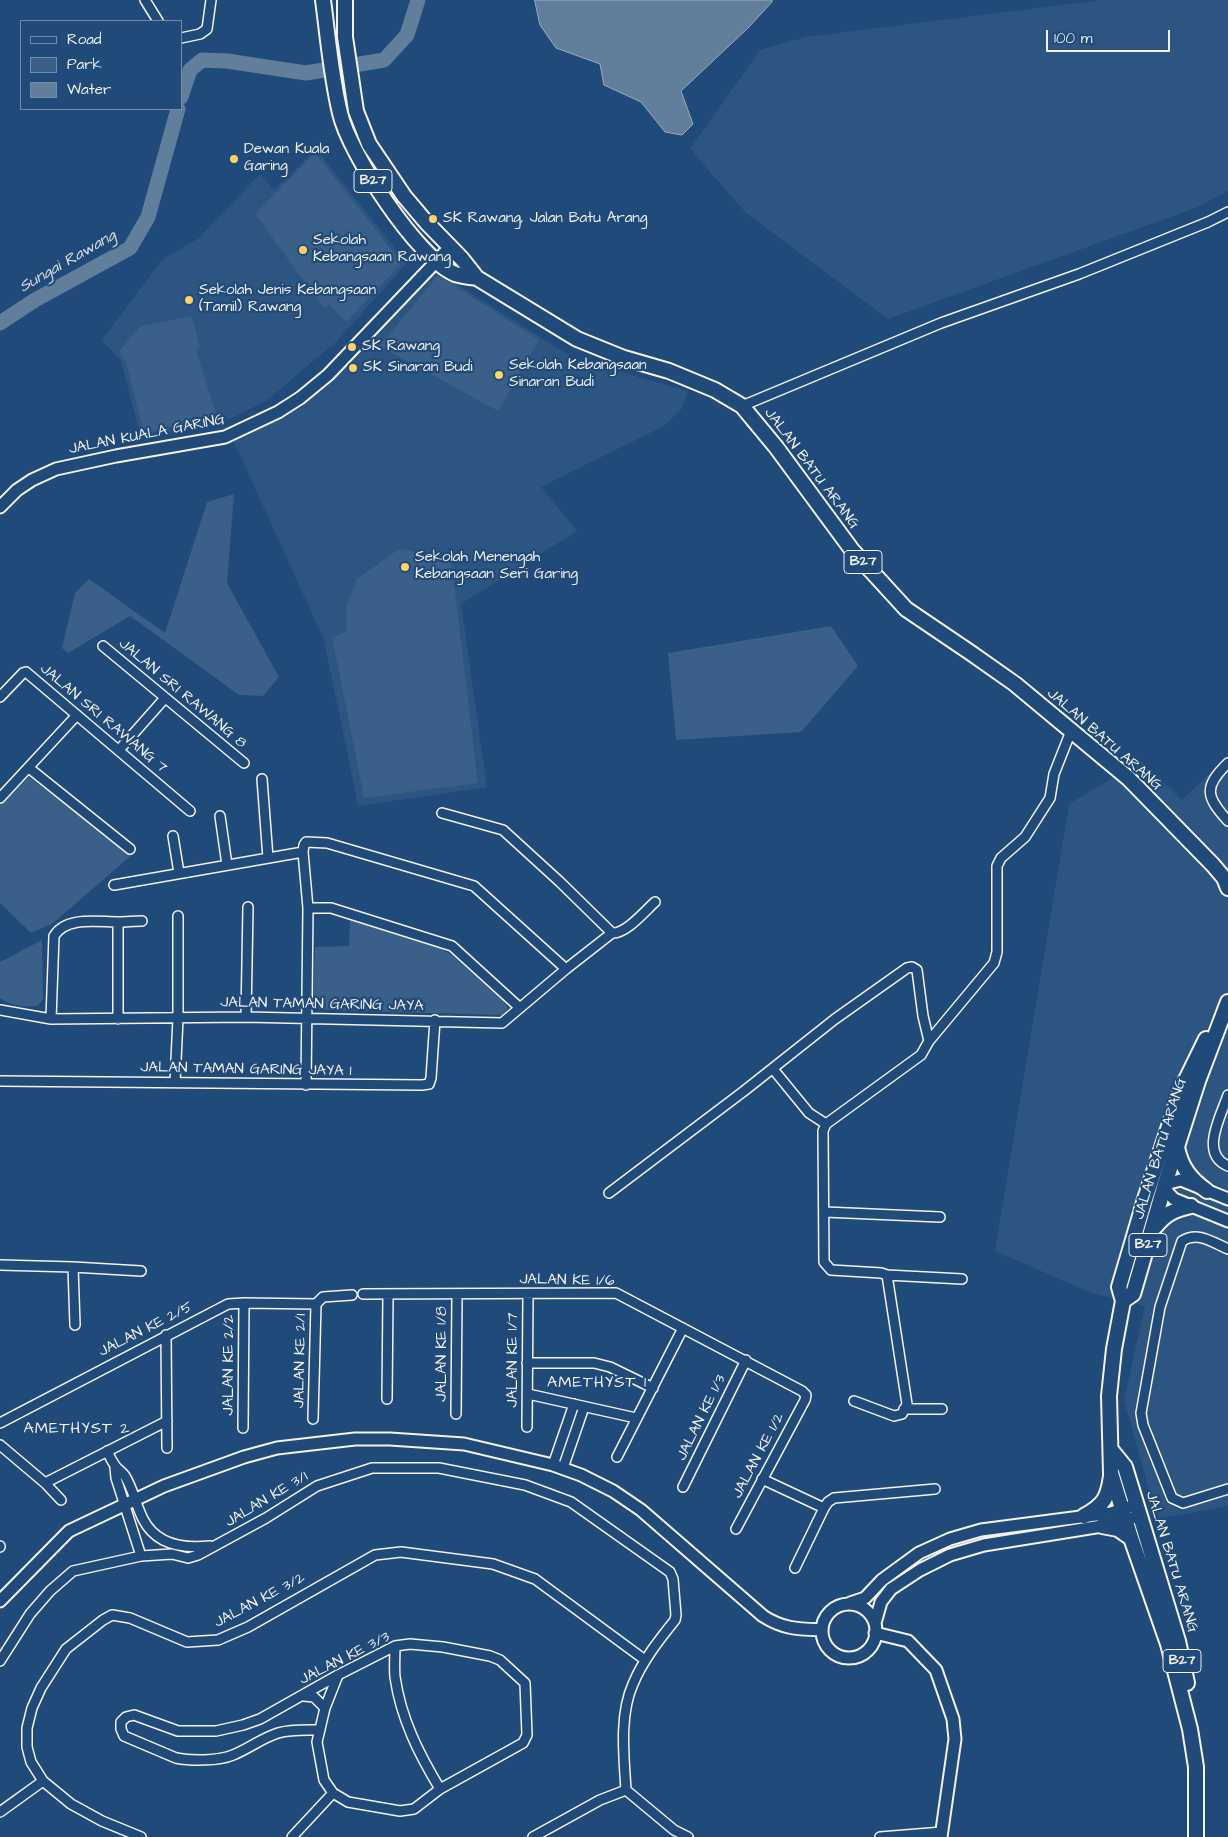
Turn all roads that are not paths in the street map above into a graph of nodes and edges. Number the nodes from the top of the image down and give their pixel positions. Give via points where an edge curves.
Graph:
1 (145, 0) edge
2 (211, 0) edge
3 (323, 0) edge
4 (345, 0) edge
5 (157, 20) edge
6 (182, 38) edge
7 (1228, 212) edge
8 (450, 247) junction
9 (435, 260) junction
10 (477, 278) junction
11 (742, 406) junction
12 (0, 507) edge
13 (103, 646) dead end
14 (0, 697) edge
15 (165, 698) junction
16 (77, 716) junction
17 (1071, 732) junction
18 (118, 750) junction
19 (244, 763) dead end
20 (1228, 763) edge
21 (29, 768) junction
22 (262, 779) dead end
23 (0, 798) edge
24 (190, 811) dead end
25 (442, 813) dead end
26 (220, 816) dead end
27 (1228, 821) edge
28 (173, 836) dead end
29 (130, 849) dead end
30 (303, 852) junction
31 (268, 858) junction
32 (227, 865) junction
33 (179, 873) junction
34 (114, 885) dead end
35 (1228, 888) edge
36 (656, 902) dead end
37 (248, 907) dead end
38 (308, 908) junction
39 (178, 916) dead end
40 (142, 921) dead end
41 (118, 922) junction
42 (612, 934) junction
43 (566, 969) junction
44 (1228, 1002) edge
45 (520, 1008) junction
46 (0, 1010) edge
47 (246, 1017) junction
48 (178, 1018) junction
49 (307, 1018) junction
50 (51, 1019) junction
51 (118, 1019) junction
52 (435, 1020) junction
53 (1220, 1020) junction
54 (929, 1041) junction
55 (773, 1069) junction
56 (0, 1081) edge
57 (175, 1082) junction
58 (306, 1085) junction
59 (1228, 1095) edge
60 (826, 1124) junction
61 (1177, 1146) junction
62 (1158, 1161) junction
63 (1228, 1166) edge
64 (1165, 1184) junction
65 (1207, 1191) junction
66 (609, 1193) dead end
67 (1145, 1199) junction
68 (1228, 1199) edge
69 (1192, 1206) junction
70 (825, 1212) junction
71 (940, 1217) dead end
72 (1228, 1221) edge
73 (1152, 1230) junction
74 (1228, 1249) edge
75 (0, 1266) edge
76 (73, 1266) junction
77 (141, 1271) dead end
78 (887, 1275) junction
79 (962, 1279) dead end
80 (364, 1294) dead end
81 (457, 1294) junction
82 (528, 1294) junction
83 (352, 1295) dead end
84 (388, 1295) junction
85 (1123, 1301) junction
86 (244, 1303) junction
87 (316, 1304) junction
88 (75, 1325) dead end
89 (683, 1328) junction
90 (166, 1335) junction
91 (746, 1360) junction
92 (527, 1363) junction
93 (653, 1388) junction
94 (528, 1394) junction
95 (806, 1395) joint
96 (387, 1399) dead end
97 (854, 1401) dead end
98 (574, 1404) junction
99 (584, 1407) junction
100 (904, 1409) junction
101 (942, 1409) dead end
102 (456, 1414) dead end
103 (636, 1418) junction
104 (313, 1419) dead end
105 (166, 1421) junction
106 (0, 1423) edge
107 (527, 1427) dead end
108 (243, 1428) dead end
109 (0, 1445) edge
110 (167, 1448) dead end
111 (1112, 1451) junction
112 (107, 1452) junction
113 (617, 1457) dead end
114 (558, 1466) junction
115 (1111, 1473) junction
116 (762, 1479) junction
117 (44, 1483) junction
118 (683, 1487) dead end
119 (935, 1489) dead end
120 (1228, 1489) edge
121 (61, 1500) dead end
122 (131, 1502) junction
123 (824, 1508) junction
124 (1139, 1510) junction
125 (1124, 1515) junction
126 (1084, 1516) junction
127 (1102, 1526) junction
128 (736, 1529) dead end
129 (1131, 1538) junction
130 (215, 1546) junction
131 (142, 1556) junction
132 (795, 1568) dead end
133 (0, 1602) edge
134 (850, 1604) junction
135 (875, 1628) junction
136 (822, 1630) junction
137 (395, 1646) junction
138 (645, 1660) junction
139 (0, 1661) edge
140 (338, 1675) junction
141 (304, 1696) junction
142 (325, 1708) junction
143 (320, 1730) junction
144 (43, 1782) junction
145 (440, 1790) junction
146 (626, 1790) junction
147 (333, 1793) junction
148 (0, 1812) edge
149 (941, 1834) edge
150 (894, 1836) edge
151 (141, 1837) edge
152 (292, 1837) edge
153 (532, 1837) edge
154 (688, 1837) edge
155 (880, 1837) edge
156 (1196, 1837) edge
157 (1204, 1837) edge

1 - 5 street
2 - 6 street via 207,29
3 - 9 main road, JALAN BATU ARANG / B27 via 340,114 348,138 368,174 411,234
4 - 8 main road, JALAN BATU ARANG / B27 via 344,37 356,111 370,144 404,196
7 - 11 street via 1079,274 941,323
8 - 9 street, JALAN KUALA GARING
8 - 10 main road, JALAN BATU ARANG / B27
9 - 10 main road, JALAN BATU ARANG / B27 via 455,274
9 - 12 street, JALAN KUALA GARING via 328,374 278,412 225,436 56,469 17,490
10 - 11 main road, JALAN BATU ARANG / B27 via 577,339 624,358 669,371 715,390
11 - 17 main road, JALAN BATU ARANG / B27 via 852,550 906,610 1015,684
13 - 15 street, JALAN SRI RAWANG 8
14 - 16 street, JALAN SRI RAWANG 7 via 26,672
15 - 18 street
15 - 19 street, JALAN SRI RAWANG 8
16 - 18 street, JALAN SRI RAWANG 7
16 - 21 street
17 - 35 main road, JALAN BATU ARANG / B27 via 1128,778 1184,834 1224,878
17 - 54 street via 1054,774 1050,798 1025,837 1001,858 997,866 998,952 994,963
18 - 24 street, JALAN SRI RAWANG 7
20 - 27 street via 1214,777 1211,789 1213,804
21 - 23 street
21 - 29 street
22 - 31 street
25 - 42 street via 503,830
26 - 32 street
28 - 33 street
30 - 31 street
30 - 38 street
30 - 43 street via 306,842 326,843 474,886
31 - 32 street
32 - 33 street
33 - 34 street
36 - 42 street, JALAN TAMAN GARING JAYA via 627,928
37 - 47 street
38 - 45 street via 332,908 452,946
38 - 49 street
39 - 48 street
40 - 41 street
41 - 50 street via 76,923 57,931 54,936
41 - 51 street
42 - 43 street, JALAN TAMAN GARING JAYA
43 - 45 street, JALAN TAMAN GARING JAYA
44 - 53 main road, JALAN BATU ARANG / B27
45 - 52 street, JALAN TAMAN GARING JAYA via 502,1023
46 - 50 street, JALAN TAMAN GARING JAYA
47 - 48 street, JALAN TAMAN GARING JAYA
47 - 49 street, JALAN TAMAN GARING JAYA
48 - 51 street, JALAN TAMAN GARING JAYA
48 - 57 street
49 - 52 street, JALAN TAMAN GARING JAYA
49 - 58 street
50 - 51 street, JALAN TAMAN GARING JAYA
52 - 58 street, JALAN TAMAN GARING JAYA 1 via 429,1084
53 - 61 main road, JALAN BATU ARANG / B27
53 - 62 main road via 1207,1037 1181,1090
54 - 55 street via 916,970 912,966 834,1019
54 - 60 street via 921,1055
55 - 60 street via 808,1113
55 - 66 street
56 - 57 street, JALAN TAMAN GARING JAYA 1
57 - 58 street, JALAN TAMAN GARING JAYA 1
59 - 63 street via 1213,1140 1214,1153 1221,1163
60 - 70 street via 823,1131
61 - 64 main road, JALAN BATU ARANG / B27
61 - 65 main road via 1187,1173
62 - 64 main road
62 - 67 main road
64 - 65 street via 1181,1180
64 - 67 main road via 1154,1188
64 - 69 street via 1174,1199
64 - 73 main road, JALAN BATU ARANG / B27
65 - 68 street
67 - 85 main road via 1119,1287
69 - 72 street
69 - 73 main road via 1162,1217
70 - 71 street
70 - 78 street via 826,1266 831,1270
73 - 85 main road, JALAN BATU ARANG / B27 via 1133,1294
74 - 120 street via 1199,1237 1190,1236 1182,1241 1160,1307 1141,1413 1172,1498 1183,1503
75 - 76 street
76 - 77 street
76 - 88 street
78 - 79 street
78 - 100 street via 907,1404
80 - 84 street, JALAN KE 1/6
81 - 82 street, JALAN KE 1/6
81 - 84 street, JALAN KE 1/6
81 - 102 street, JALAN KE 1/8
82 - 89 street, JALAN KE 1/6 via 616,1293
82 - 92 street, JALAN KE 1/7
83 - 87 street via 323,1297
84 - 96 street
85 - 111 main road, JALAN BATU ARANG / B27 via 1109,1396
86 - 87 street, JALAN KE 2/5
86 - 90 street, JALAN KE 2/5 via 228,1304
86 - 108 street, JALAN KE 2/2
87 - 104 street, JALAN KE 2/1
89 - 91 street, JALAN KE 1/6
89 - 93 street
90 - 105 street
90 - 106 street, JALAN KE 2/5
91 - 95 street, JALAN KE 1/6
91 - 118 street, JALAN KE 1/3
92 - 93 street via 594,1363 610,1367
92 - 94 street, JALAN KE 1/7
93 - 103 street
94 - 98 street
94 - 107 street, JALAN KE 1/7
95 - 116 street, JALAN KE 1/2
97 - 100 street via 894,1416 902,1414
98 - 99 street
98 - 114 street
99 - 103 street
99 - 114 street
100 - 101 street
103 - 113 street
105 - 110 street
105 - 112 street
109 - 117 street
111 - 115 main road, JALAN BATU ARANG / B27
111 - 124 main road, JALAN BATU ARANG / B27 via 1124,1467
112 - 117 street
112 - 122 street via 115,1467 125,1475
114 - 122 street via 464,1444 390,1438 355,1440 277,1448 244,1457 164,1486
114 - 136 street via 613,1491 641,1510 763,1616 789,1628
115 - 125 main road, JALAN BATU ARANG / B27
115 - 126 main road via 1109,1492 1104,1501
116 - 123 street
116 - 128 street, JALAN KE 1/2
117 - 121 street
119 - 123 street via 834,1498
122 - 130 street via 161,1540 197,1548
122 - 131 street
122 - 133 street via 69,1531
123 - 132 street
124 - 125 street
124 - 157 main road, JALAN BATU ARANG / B27 via 1178,1641 1196,1727 1202,1766
125 - 126 street
125 - 127 street
125 - 129 main road, JALAN BATU ARANG / B27
126 - 134 street via 981,1530 950,1539 919,1553 882,1580 865,1598
127 - 129 main road via 1118,1529
127 - 135 street via 984,1545 950,1556 890,1589 881,1602
129 - 156 main road, JALAN BATU ARANG / B27 via 1168,1644 1190,1729 1196,1768
130 - 131 street, JALAN KE 3/1 via 188,1558 172,1554
130 - 138 street, JALAN KE 3/1 via 317,1486 372,1468 439,1468 525,1485 571,1502 670,1572 675,1620
131 - 139 street, JALAN KE 3/1 via 73,1570 30,1614
134 - 135 street via 865,1609
134 - 136 street via 833,1608 823,1622
135 - 136 street via 873,1642 868,1649 852,1658 834,1654 827,1647
135 - 149 street via 908,1641 936,1670 953,1719 955,1739
137 - 140 street, JALAN KE 3/3
137 - 145 street via 395,1675 400,1703 410,1733
137 - 145 street, JALAN KE 3/3 via 443,1647 490,1656 500,1660 524,1683 527,1736 523,1743
138 - 144 street, JALAN KE 3/2 via 535,1578 493,1564 401,1552 374,1555 248,1627 218,1640 187,1642 130,1618 112,1615 103,1620 66,1649 32,1708 27,1747 31,1762
138 - 146 street via 632,1686 624,1718
140 - 141 street, JALAN KE 3/3
140 - 142 street
141 - 142 street via 314,1697
141 - 143 street, JALAN KE 3/3 via 260,1719 225,1729 178,1731 134,1715 121,1722 121,1729 124,1736 184,1760 222,1759 276,1733
142 - 143 street
143 - 147 street via 316,1742 324,1780
144 - 148 street
144 - 151 street, JALAN KE 3/2 via 71,1804
145 - 147 street, JALAN KE 3/3 via 414,1809 400,1811 348,1802
146 - 153 street via 600,1800
146 - 154 street via 674,1830
147 - 152 street
149 - 150 street
150 - 155 street

